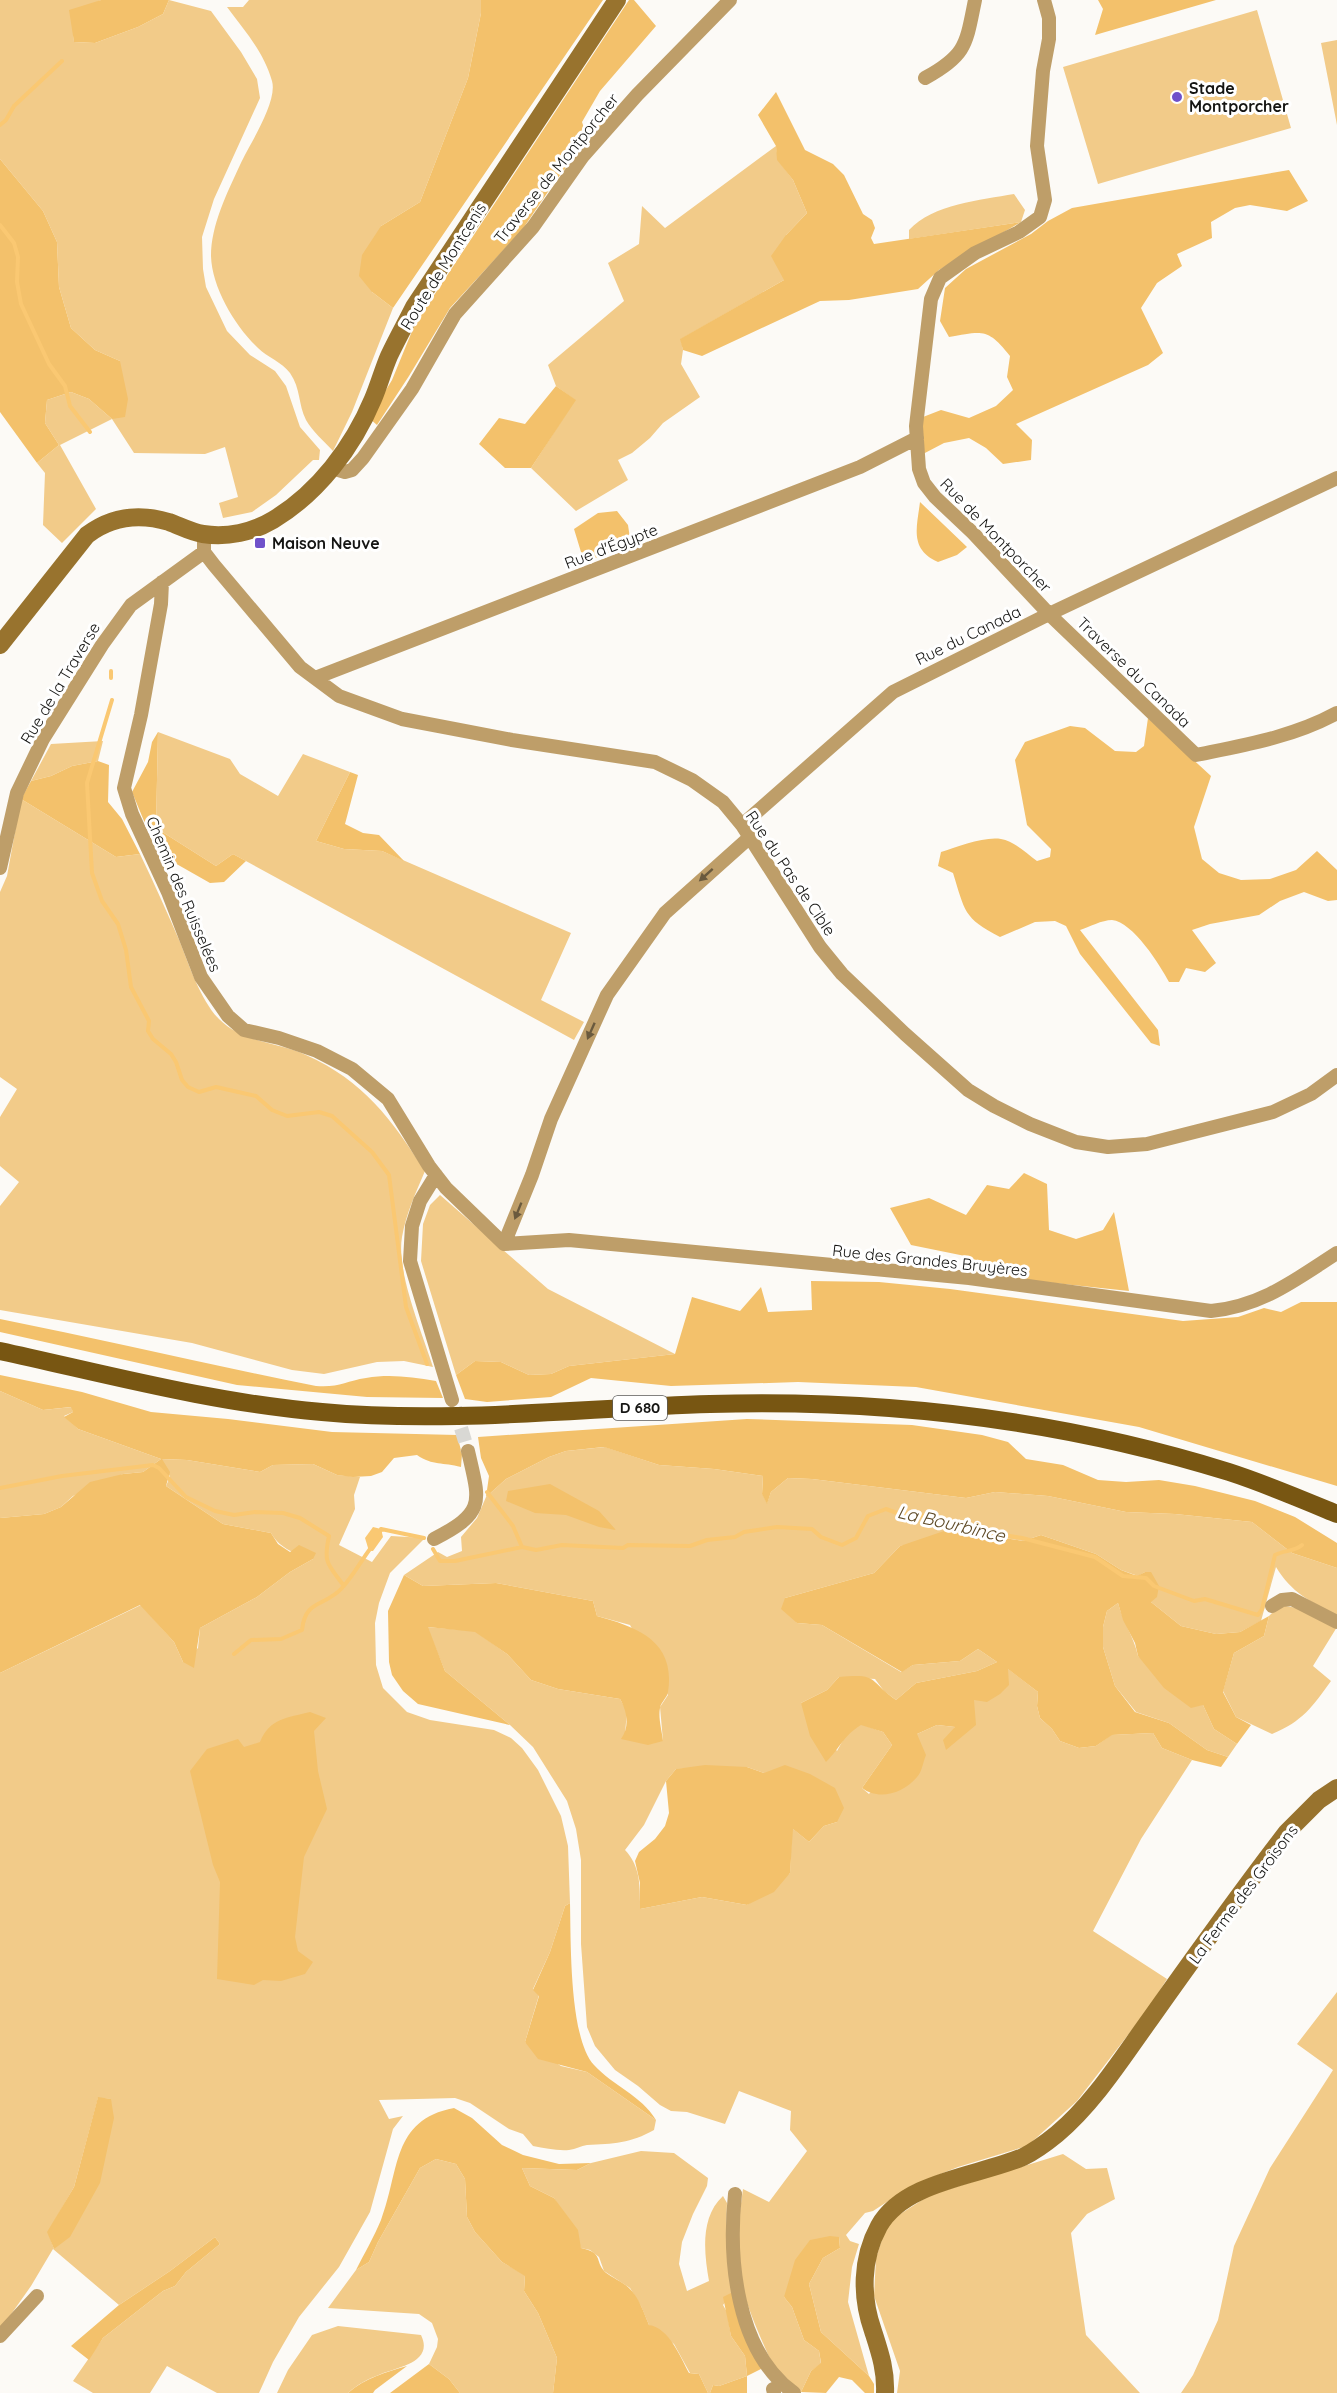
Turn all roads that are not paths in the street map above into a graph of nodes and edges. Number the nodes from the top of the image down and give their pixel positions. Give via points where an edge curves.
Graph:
1 (617, 0) edge
2 (730, 0) edge
3 (975, 0) edge
4 (1044, 0) edge
5 (925, 78) dead end
6 (917, 438) junction
7 (332, 468) junction
8 (1337, 478) edge
9 (202, 539) junction
10 (162, 582) junction
11 (1049, 614) junction
12 (0, 645) edge
13 (315, 678) junction
14 (1337, 712) edge
15 (746, 831) junction
16 (0, 868) edge
17 (1337, 1075) edge
18 (436, 1175) junction
19 (504, 1244) junction
20 (1337, 1253) edge
21 (0, 1351) edge
22 (452, 1400) tunnel mouth
23 (468, 1451) tunnel mouth
24 (1277, 1489) junction
25 (1337, 1503) edge
26 (1337, 1514) edge
27 (1337, 1528) edge
28 (434, 1539) dead end
29 (1272, 1606) dead end
30 (1337, 1622) edge
31 (1337, 1788) edge
32 (735, 2194) dead end
33 (37, 2296) dead end
34 (0, 2336) edge
35 (794, 2393) edge
36 (885, 2393) edge

1 - 7 main road, Route de Montcenis via 414,307 372,401
2 - 7 street, Traverse de Montporcher via 583,156 533,227 455,314 412,389 363,458 352,470
3 - 5 street via 961,52 947,66
4 - 6 street, Rue de Montporcher via 1049,39 1037,147 1045,200 1040,217 975,253 940,278 931,299 925,333
6 - 11 street, Rue de Montporcher via 924,483
6 - 13 street, Rue d'Égypte via 860,467
7 - 9 main road, Route de Montcenis via 291,510 265,525
8 - 11 street, Rue du Canada
9 - 10 street, Rue de la Traverse
9 - 12 main road, Route de Montcenis via 145,517 127,517 99,526 87,535
9 - 13 street, Rue du Pas de Cible via 300,667
10 - 16 street, Rue de la Traverse via 119,619 43,739 17,793
10 - 18 street, Chemin des Ruisselées via 141,715 124,788 201,977 228,1016 244,1030 317,1051 352,1069 388,1099
11 - 14 street, Traverse du Canada via 1196,754 1274,739
11 - 15 street, Rue du Canada via 893,692
13 - 15 street, Rue du Pas de Cible via 339,696 402,719 655,762 692,780 723,802
15 - 17 street, Rue du Pas de Cible via 820,947 842,974 968,1090 1039,1127 1076,1142 1108,1147 1147,1144 1273,1112 1311,1094
15 -> 19 street, Rue du Canada via 665,912 607,995 551,1119
18 - 19 street, Chemin des Ruisselées
18 - 22 street via 420,1201 412,1226 410,1261
19 - 20 street, Rue des Grandes Bruyères via 569,1240 969,1278 1211,1311 1235,1309 1282,1289
21 - 24 main road, D 680 via 170,1388 322,1413 501,1415 710,1404 920,1410 990,1418 1148,1449
23 - 28 street via 478,1494 476,1504 461,1525
24 - 25 main road
24 - 26 main road, D 680
24 - 27 main road
29 - 30 street via 1292,1599
31 - 36 main road, La Ferme des Groisons via 1287,1832 1097,2090 1057,2134 1024,2156 924,2190 886,2215 871,2244 864,2282 866,2305 882,2356
32 - 35 street via 733,2260 746,2319 769,2370
33 - 34 street

